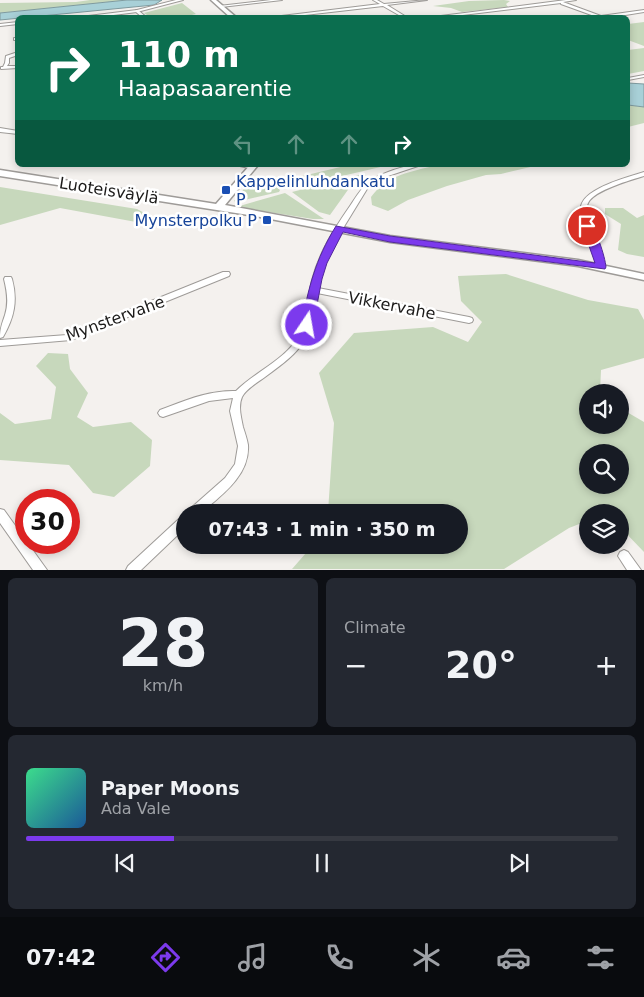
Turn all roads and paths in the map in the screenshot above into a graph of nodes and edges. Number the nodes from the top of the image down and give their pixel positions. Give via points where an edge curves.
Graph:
1 (181, 0) edge
2 (213, 0) edge
3 (280, 0) edge
4 (375, 0) edge
5 (425, 0) edge
6 (554, 0) edge
7 (574, 0) edge
8 (558, 2) junction
9 (383, 4) junction
10 (221, 6) junction
11 (644, 11) edge
12 (137, 12) junction
13 (106, 15) edge
14 (142, 15) edge
15 (232, 15) edge
16 (291, 15) edge
17 (402, 15) edge
18 (451, 15) edge
19 (593, 15) edge
20 (613, 15) edge
21 (15, 23) edge
22 (0, 25) edge
23 (15, 55) edge
24 (15, 67) edge
25 (2, 68) edge
26 (644, 76) edge
27 (630, 79) edge
28 (0, 130) edge
29 (15, 132) edge
30 (253, 167) edge
31 (410, 167) edge
32 (0, 172) edge
33 (644, 174) edge
34 (219, 208) junction
35 (340, 229) junction
36 (601, 267) junction
37 (226, 274) dead end
38 (644, 277) edge
39 (8, 279) dead end
40 (314, 290) junction
41 (469, 320) dead end
42 (0, 335) edge
43 (0, 343) edge
44 (238, 394) junction
45 (163, 413) dead end
46 (204, 504) edge
47 (0, 514) edge
48 (176, 530) edge
49 (624, 556) dead end
50 (41, 570) edge
51 (132, 570) edge
52 (635, 570) edge

1 - 12 street
2 - 10 main road
3 - 10 street
4 - 9 street
5 - 9 street
6 - 8 street
7 - 8 street
8 - 18 street
8 - 19 street
9 - 16 street
9 - 17 street
10 - 15 main road
11 - 20 street
12 - 13 street
12 - 14 street
21 - 22 street
23 - 25 street via 7,57
24 - 25 street
26 - 27 street
28 - 29 street
30 - 34 main road
31 - 35 street via 387,173 371,182
32 - 34 main road, Luoteisväylä
33 - 36 street via 603,189 586,203 587,226
34 - 35 main road, Luoteisväylä
35 - 36 main road, Luoteisväylä via 390,239
35 - 40 street via 322,263
36 - 38 main road, Luoteisväylä
37 - 43 street, Mynstervahe via 68,338
39 - 42 street via 13,294 7,323
40 - 41 street, Vikkervahe
40 - 44 street via 305,330 296,346
44 - 45 street via 205,397
44 - 46 street via 235,411 243,446 240,464 229,481
47 - 50 street
48 - 51 street
49 - 52 street

